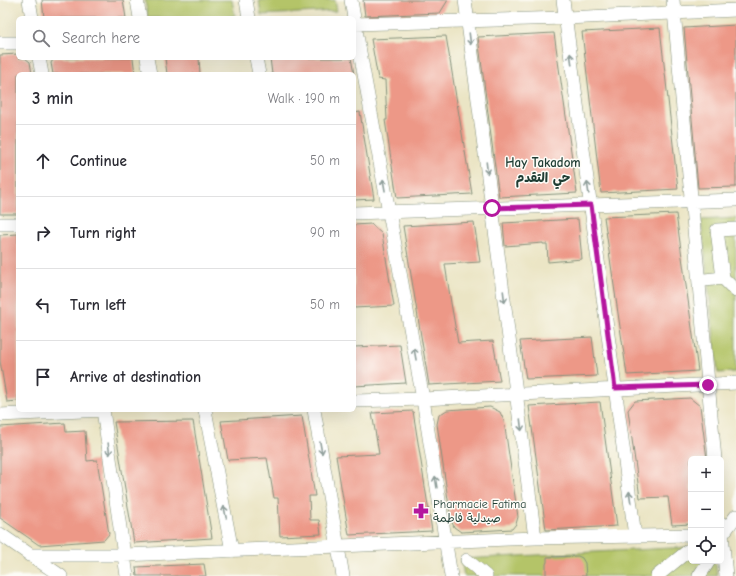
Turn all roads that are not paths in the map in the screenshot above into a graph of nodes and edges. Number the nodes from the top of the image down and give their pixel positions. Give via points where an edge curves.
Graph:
1 (29, 0) edge
2 (136, 0) edge
3 (246, 0) edge
4 (350, 0) edge
5 (466, 0) edge
6 (563, 0) edge
7 (673, 6) edge
8 (736, 10) edge
9 (32, 16) edge
10 (140, 16) edge
11 (249, 16) edge
12 (353, 16) edge
13 (566, 18) junction
14 (356, 21) edge
15 (468, 21) junction
16 (356, 32) edge
17 (0, 43) edge
18 (16, 43) edge
19 (39, 60) edge
20 (147, 60) edge
21 (256, 60) edge
22 (42, 72) edge
23 (150, 72) edge
24 (259, 72) edge
25 (736, 200) edge
26 (691, 202) junction
27 (591, 205) junction
28 (492, 208) junction
29 (356, 213) edge
30 (389, 213) junction
31 (0, 224) edge
32 (16, 224) edge
33 (736, 229) edge
34 (722, 278) junction
35 (705, 280) dead end
36 (736, 291) edge
37 (736, 383) edge
38 (708, 385) junction
39 (615, 388) junction
40 (517, 394) junction
41 (423, 399) junction
42 (356, 401) edge
43 (62, 412) edge
44 (103, 412) edge
45 (205, 412) edge
46 (314, 412) edge
47 (0, 415) edge
48 (715, 456) edge
49 (736, 516) edge
50 (724, 528) edge
51 (724, 531) edge
52 (736, 531) edge
53 (0, 534) edge
54 (688, 535) edge
55 (635, 536) junction
56 (536, 538) junction
57 (445, 542) junction
58 (338, 547) junction
59 (232, 550) junction
60 (688, 551) edge
61 (29, 555) junction
62 (124, 555) junction
63 (724, 558) edge
64 (467, 560) dead end
65 (707, 564) edge
66 (61, 576) edge
67 (128, 576) edge
68 (343, 576) edge
69 (451, 576) edge
70 (486, 576) edge
71 (656, 576) edge
72 (699, 576) edge
73 (726, 576) edge

1 - 9 street
2 - 10 street
3 - 11 street
4 - 12 street
5 - 15 street
6 - 13 street
7 - 8 street
7 - 13 street
7 - 26 street
13 - 15 street
27 -> 13 street
14 - 15 street
15 -> 28 street
30 -> 16 street
17 - 18 street
19 - 22 street
20 - 23 street
21 - 24 street
25 - 26 street
26 - 27 street
26 - 38 street
27 - 28 street
27 - 39 street
28 - 30 street
28 -> 40 street
29 - 30 street
41 -> 30 street
31 - 32 street
33 - 34 street via 717,230
34 - 35 street
34 - 36 street
37 - 38 street
38 - 39 street
38 - 48 street
39 - 40 street
55 -> 39 street
40 - 41 street
40 -> 56 street
41 - 42 street
57 -> 41 street
43 - 47 street
44 -> 62 street
59 -> 45 street
46 -> 58 street
49 - 50 street
51 - 52 street
53 - 61 street
54 - 55 street
55 - 56 street
56 - 57 street
57 - 58 street
57 - 69 street
58 - 59 street
58 - 68 street
59 - 62 street
60 - 71 street
61 - 62 street
61 - 66 street
62 - 67 street
63 - 73 street
64 - 70 street
65 - 72 street

